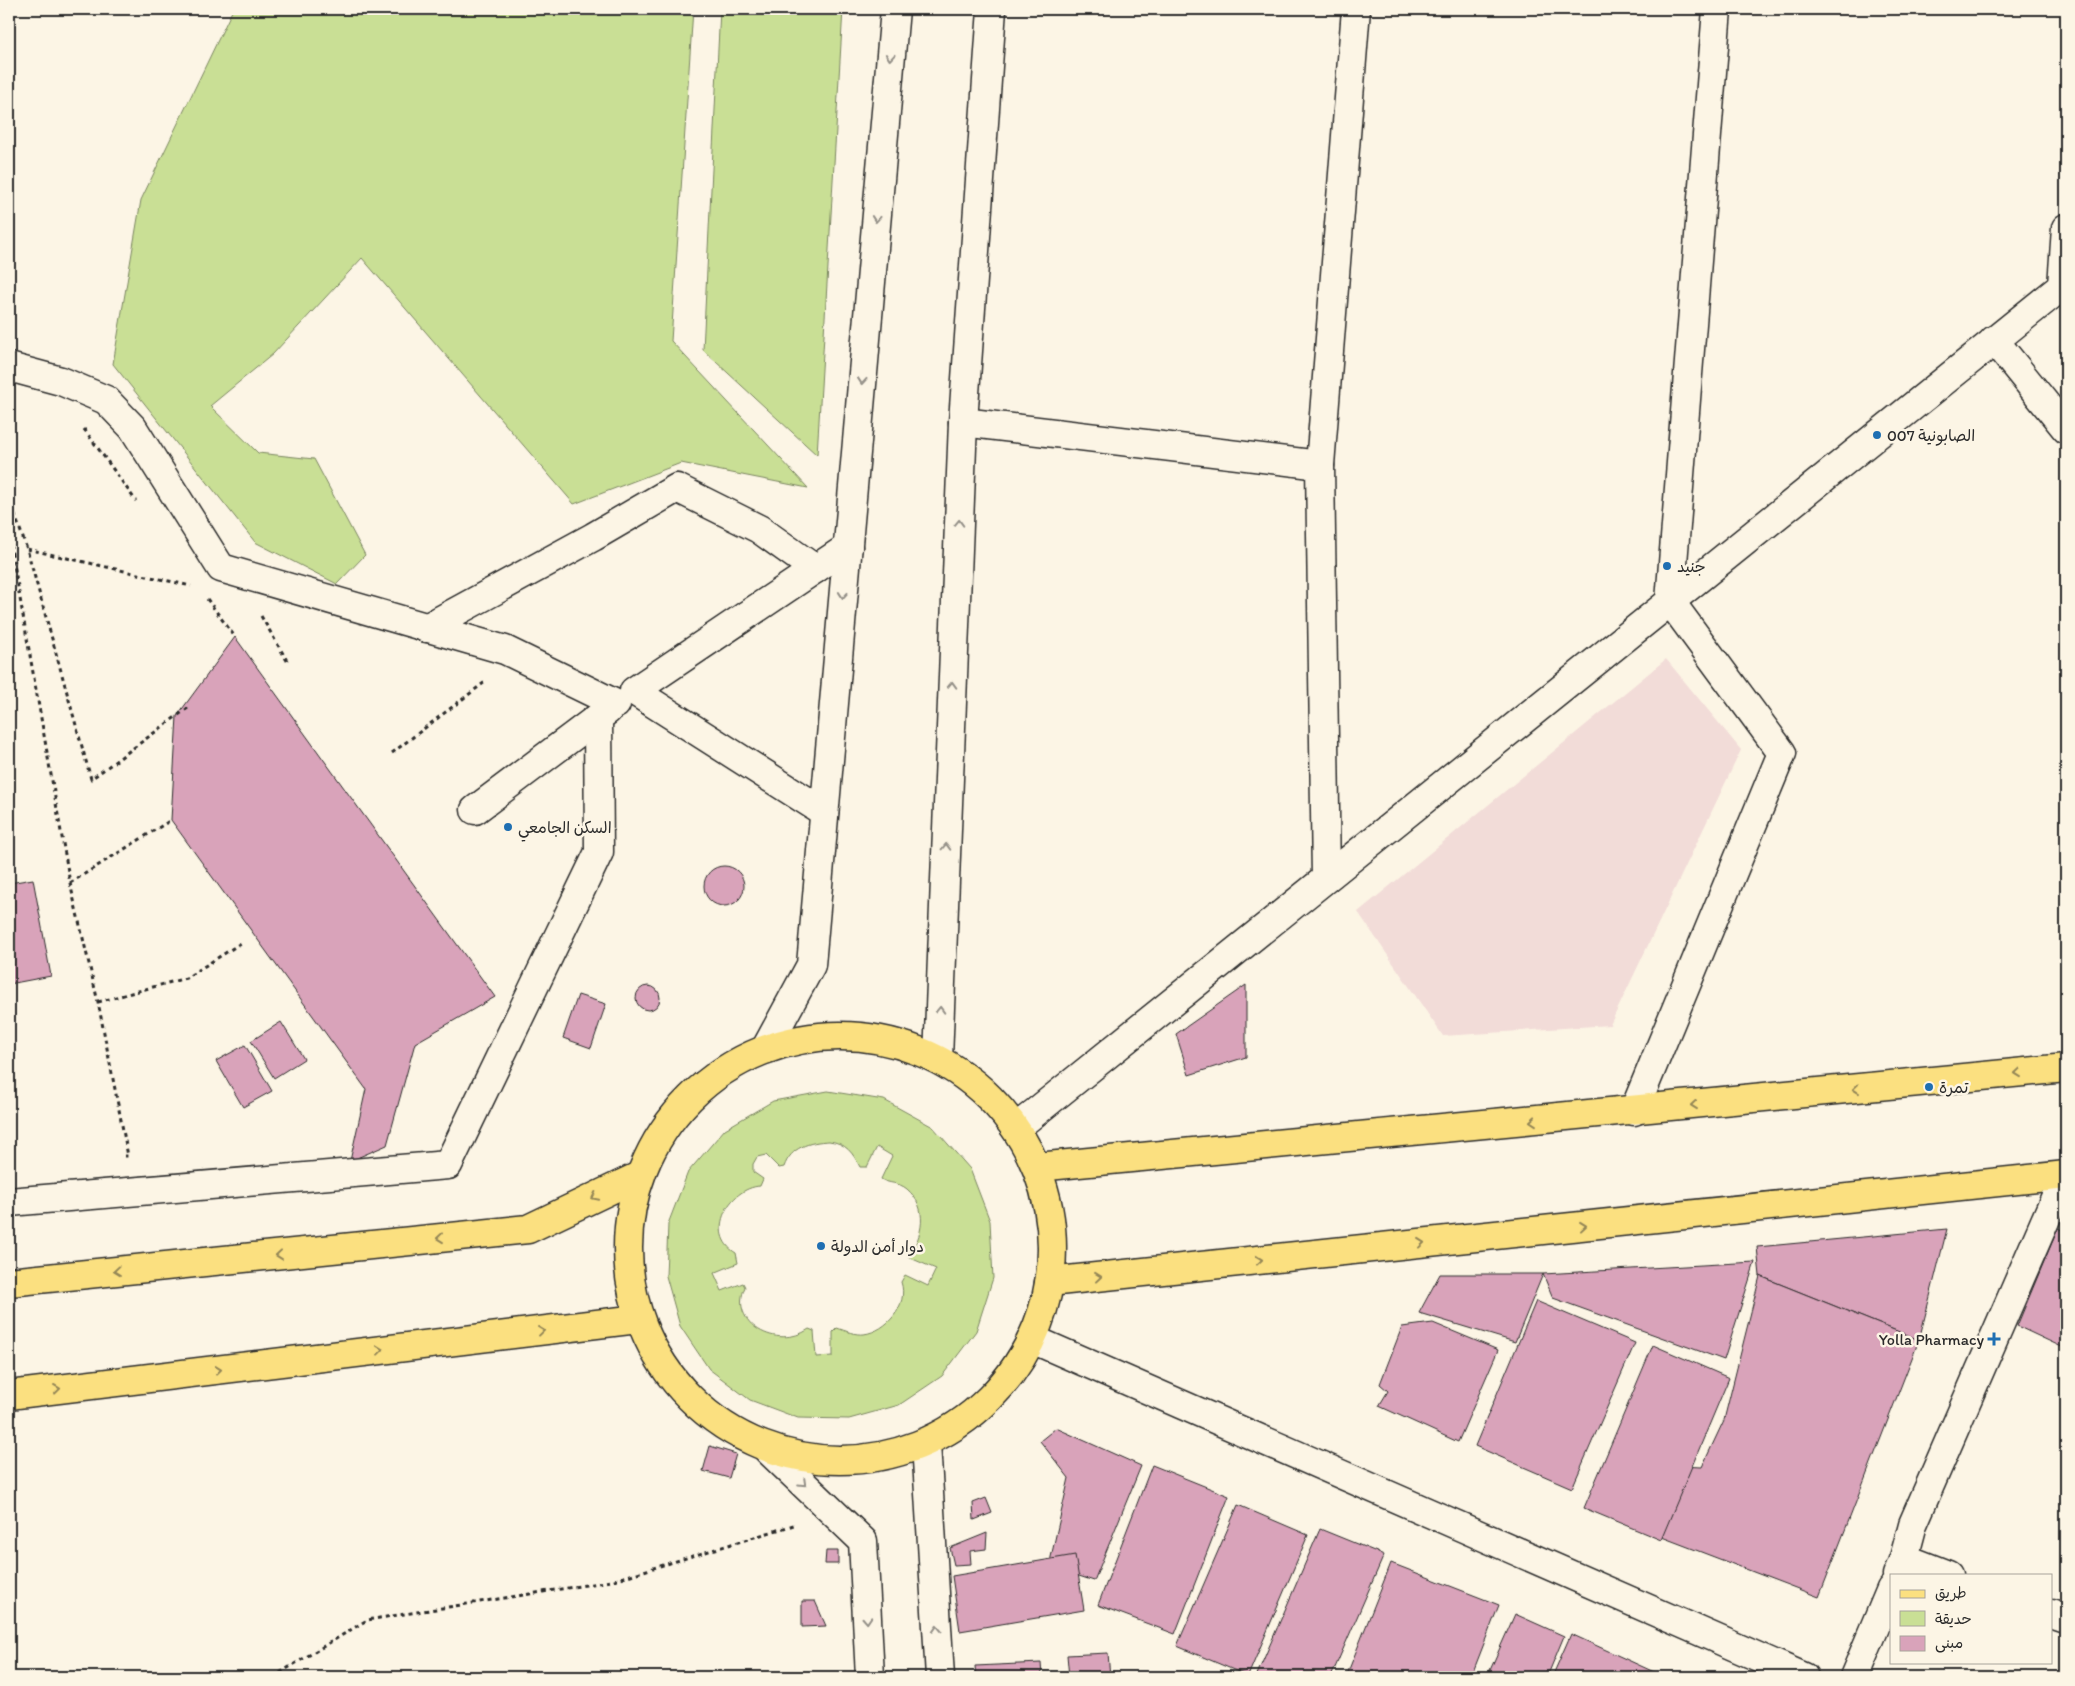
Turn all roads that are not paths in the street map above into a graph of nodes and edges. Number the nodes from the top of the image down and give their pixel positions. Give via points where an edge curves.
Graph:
1 (895, 9) edge
2 (992, 9) edge
3 (1356, 9) edge
4 (1717, 9) edge
5 (2066, 228) edge
6 (2064, 284) edge
7 (1994, 340) junction
8 (9, 367) edge
9 (963, 422) junction
10 (2066, 429) edge
11 (1320, 465) junction
12 (848, 547) junction
13 (815, 569) junction
14 (1670, 601) junction
15 (426, 628) junction
16 (616, 704) junction
17 (475, 810) dead end
18 (824, 812) junction
19 (1326, 878) junction
20 (766, 1048) junction
21 (938, 1059) junction
22 (2066, 1068) edge
23 (1634, 1111) junction
24 (1016, 1128) junction
25 (1036, 1167) junction
26 (2065, 1175) edge
27 (639, 1176) junction
28 (9, 1202) edge
29 (9, 1282) edge
30 (1049, 1282) junction
31 (638, 1319) junction
32 (1032, 1339) junction
33 (9, 1395) edge
34 (926, 1443) junction
35 (768, 1450) junction
36 (1901, 1566) edge
37 (1943, 1574) edge
38 (1890, 1591) edge
39 (2052, 1614) edge
40 (2066, 1619) edge
41 (870, 1677) edge
42 (940, 1677) edge
43 (1804, 1677) edge
44 (1854, 1677) edge

1 -> 12 street
2 - 9 street
3 - 11 street
4 - 14 street
5 - 6 street
6 - 7 street
7 - 10 street
7 - 14 street
8 - 15 street via 61,381 106,400 133,428 221,568
9 - 11 street
21 -> 9 street
11 - 19 street
12 - 13 street
12 -> 18 street
13 - 15 street via 759,529 677,488
13 - 16 street
14 - 19 street
14 - 23 street via 1782,753
15 - 16 street via 505,650
16 - 17 street
16 - 18 street
16 - 28 street via 599,852 448,1165
18 - 20 street via 811,965
19 - 24 street
20 - 21 main road via 824,1035 882,1039
20 - 27 main road via 712,1078 668,1121
21 - 24 main road via 981,1088
22 -> 23 main road
23 -> 25 main road
24 - 25 main road
25 - 30 main road via 1051,1223
30 -> 26 main road
26 - 36 street via 1912,1524
27 -> 29 main road via 528,1229
27 - 31 main road via 626,1248
30 - 32 main road
33 -> 31 main road
31 - 35 main road via 667,1376 712,1420
32 - 34 main road via 1005,1381 969,1417
32 - 43 street
34 - 35 main road via 875,1459 820,1461
42 -> 34 street
35 -> 41 street via 863,1541
36 - 37 street
38 - 44 street
39 - 40 street

